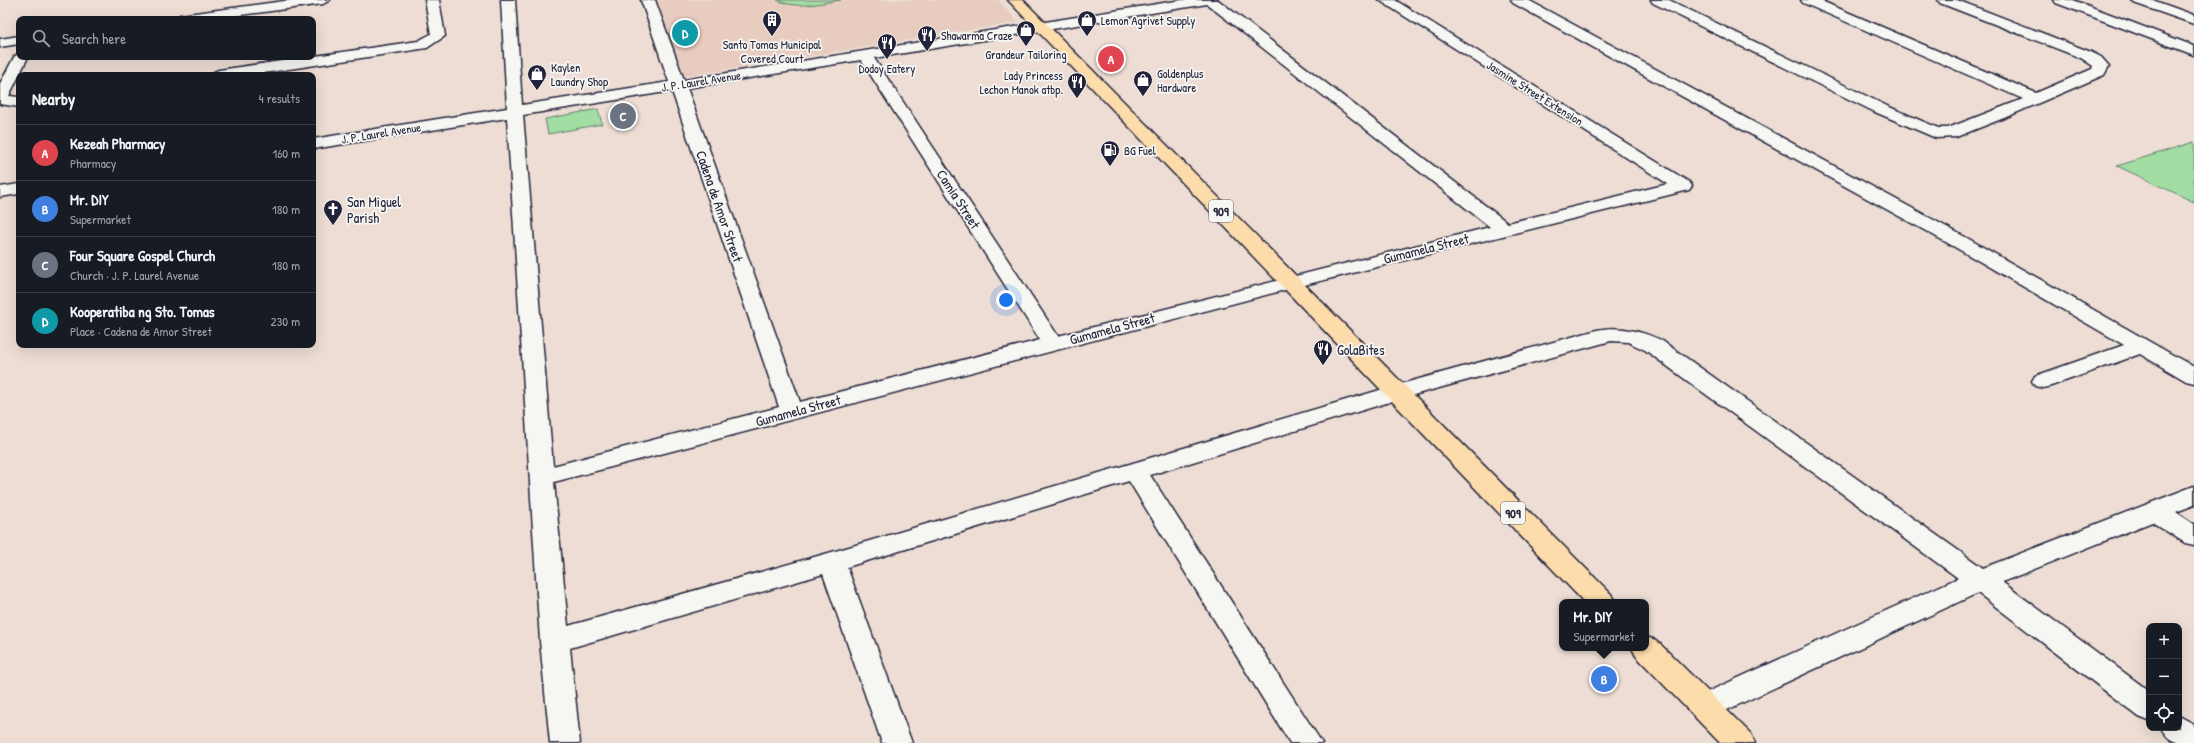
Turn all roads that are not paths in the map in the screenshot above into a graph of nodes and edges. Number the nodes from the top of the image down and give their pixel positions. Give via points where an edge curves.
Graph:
1 (323, 0) edge
2 (432, 0) edge
3 (508, 0) edge
4 (648, 0) edge
5 (1015, 0) edge
6 (1207, 0) edge
7 (1210, 0) edge
8 (1386, 0) edge
9 (1518, 0) edge
10 (1658, 0) edge
11 (1808, 0) edge
12 (1944, 0) edge
13 (2061, 0) edge
14 (2139, 0) edge
15 (203, 16) edge
16 (2194, 20) edge
17 (1040, 26) junction
18 (16, 40) edge
19 (0, 43) edge
20 (2191, 48) edge
21 (865, 55) junction
22 (20, 60) edge
23 (313, 68) edge
24 (259, 72) edge
25 (678, 85) junction
26 (2034, 98) junction
27 (16, 102) edge
28 (514, 111) junction
29 (316, 144) edge
30 (1683, 186) joint
31 (16, 189) edge
32 (0, 192) edge
33 (1504, 229) junction
34 (1290, 282) junction
35 (1052, 344) junction
36 (2142, 346) junction
37 (2194, 376) edge
38 (2043, 381) dead end
39 (1398, 392) junction
40 (792, 412) junction
41 (1135, 471) junction
42 (542, 477) junction
43 (2194, 495) edge
44 (2155, 511) junction
45 (2194, 536) edge
46 (832, 562) junction
47 (1980, 580) junction
48 (1598, 599) edge
49 (554, 641) junction
50 (1649, 651) edge
51 (1704, 706) junction
52 (2146, 706) edge
53 (2180, 731) edge
54 (2194, 742) edge
55 (565, 743) edge
56 (897, 743) edge
57 (1307, 743) edge
58 (1740, 743) edge

1 - 15 street
2 - 23 street via 438,36 430,42
3 - 28 street
4 - 25 street, Cadena de Amor Street
5 - 17 main road, 909
6 - 17 street, J. P. Laurel Avenue
7 - 33 street
8 - 30 street, Jasmine Street Extension
9 - 36 street via 1960,242
10 - 26 street via 1930,132 1950,133
11 - 26 street
12 - 26 street via 2070,48 2096,60 2101,66 2099,72
13 - 20 street
14 - 16 street
17 - 21 street, J. P. Laurel Avenue
17 - 34 main road, 909
18 - 19 street
21 - 25 street, J. P. Laurel Avenue
21 - 35 street, Camia Street
22 - 27 street via 1,97 6,102
23 - 24 street
25 - 28 street, J. P. Laurel Avenue
25 - 40 street, Cadena de Amor Street
28 - 29 street, J. P. Laurel Avenue
28 - 42 street
30 - 33 street, Gumamela Street
31 - 32 street
33 - 34 street, Gumamela Street
34 - 35 street, Gumamela Street
34 - 39 main road, 909
35 - 40 street, Gumamela Street
36 - 37 street
36 - 38 street
39 - 41 street
39 - 47 street via 1604,335 1621,334 1636,338 1653,345
39 - 48 main road, 909
40 - 42 street, Gumamela Street
41 - 46 street
41 - 57 street
42 - 49 street
43 - 44 street
44 - 45 street
44 - 47 street
46 - 49 street
46 - 56 street
47 - 51 street
47 - 52 street
49 - 55 street
50 - 51 main road
51 - 58 main road
53 - 54 street

